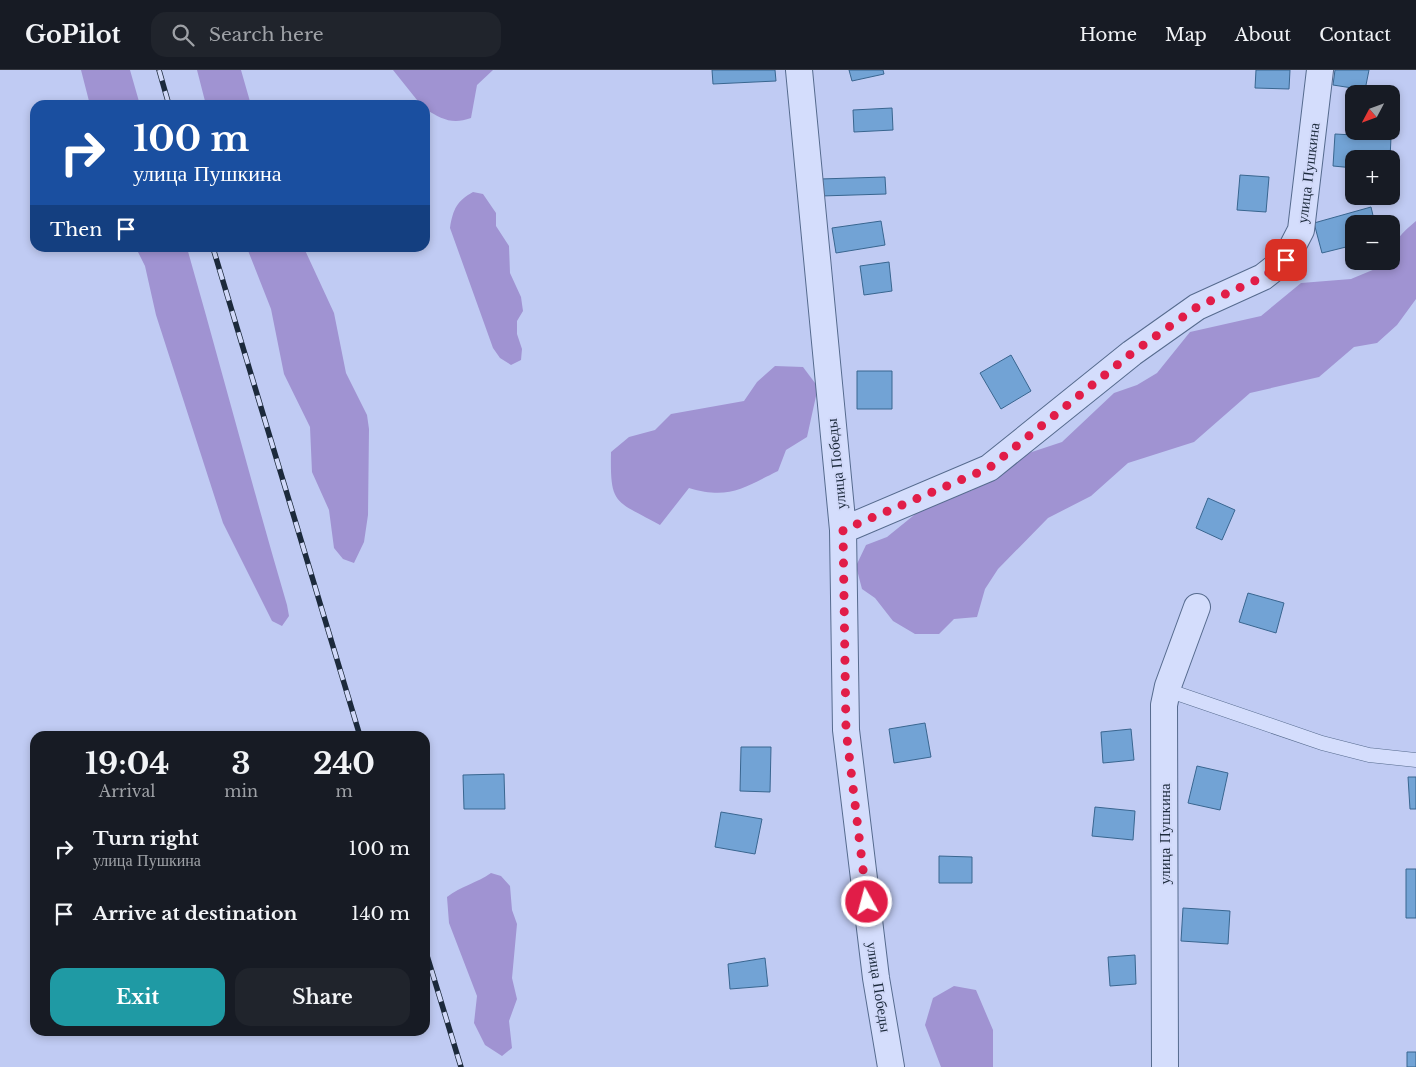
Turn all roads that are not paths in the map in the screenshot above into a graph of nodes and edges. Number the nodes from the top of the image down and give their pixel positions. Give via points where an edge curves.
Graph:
1 (799, 70) edge
2 (1320, 70) edge
3 (843, 530) junction
4 (1197, 608) dead end
5 (1167, 690) junction
6 (1416, 760) edge
7 (891, 1067) edge
8 (1165, 1067) edge

1 - 3 street, улица Победы
2 - 3 street, улица Пушкина via 1301,230 1286,260 1263,277 1197,307 1132,353 989,468
3 - 7 street, улица Победы via 846,730 876,978
4 - 5 street, улица Пушкина
5 - 6 lane via 1322,743 1369,755
5 - 8 street, улица Пушкина via 1164,705

